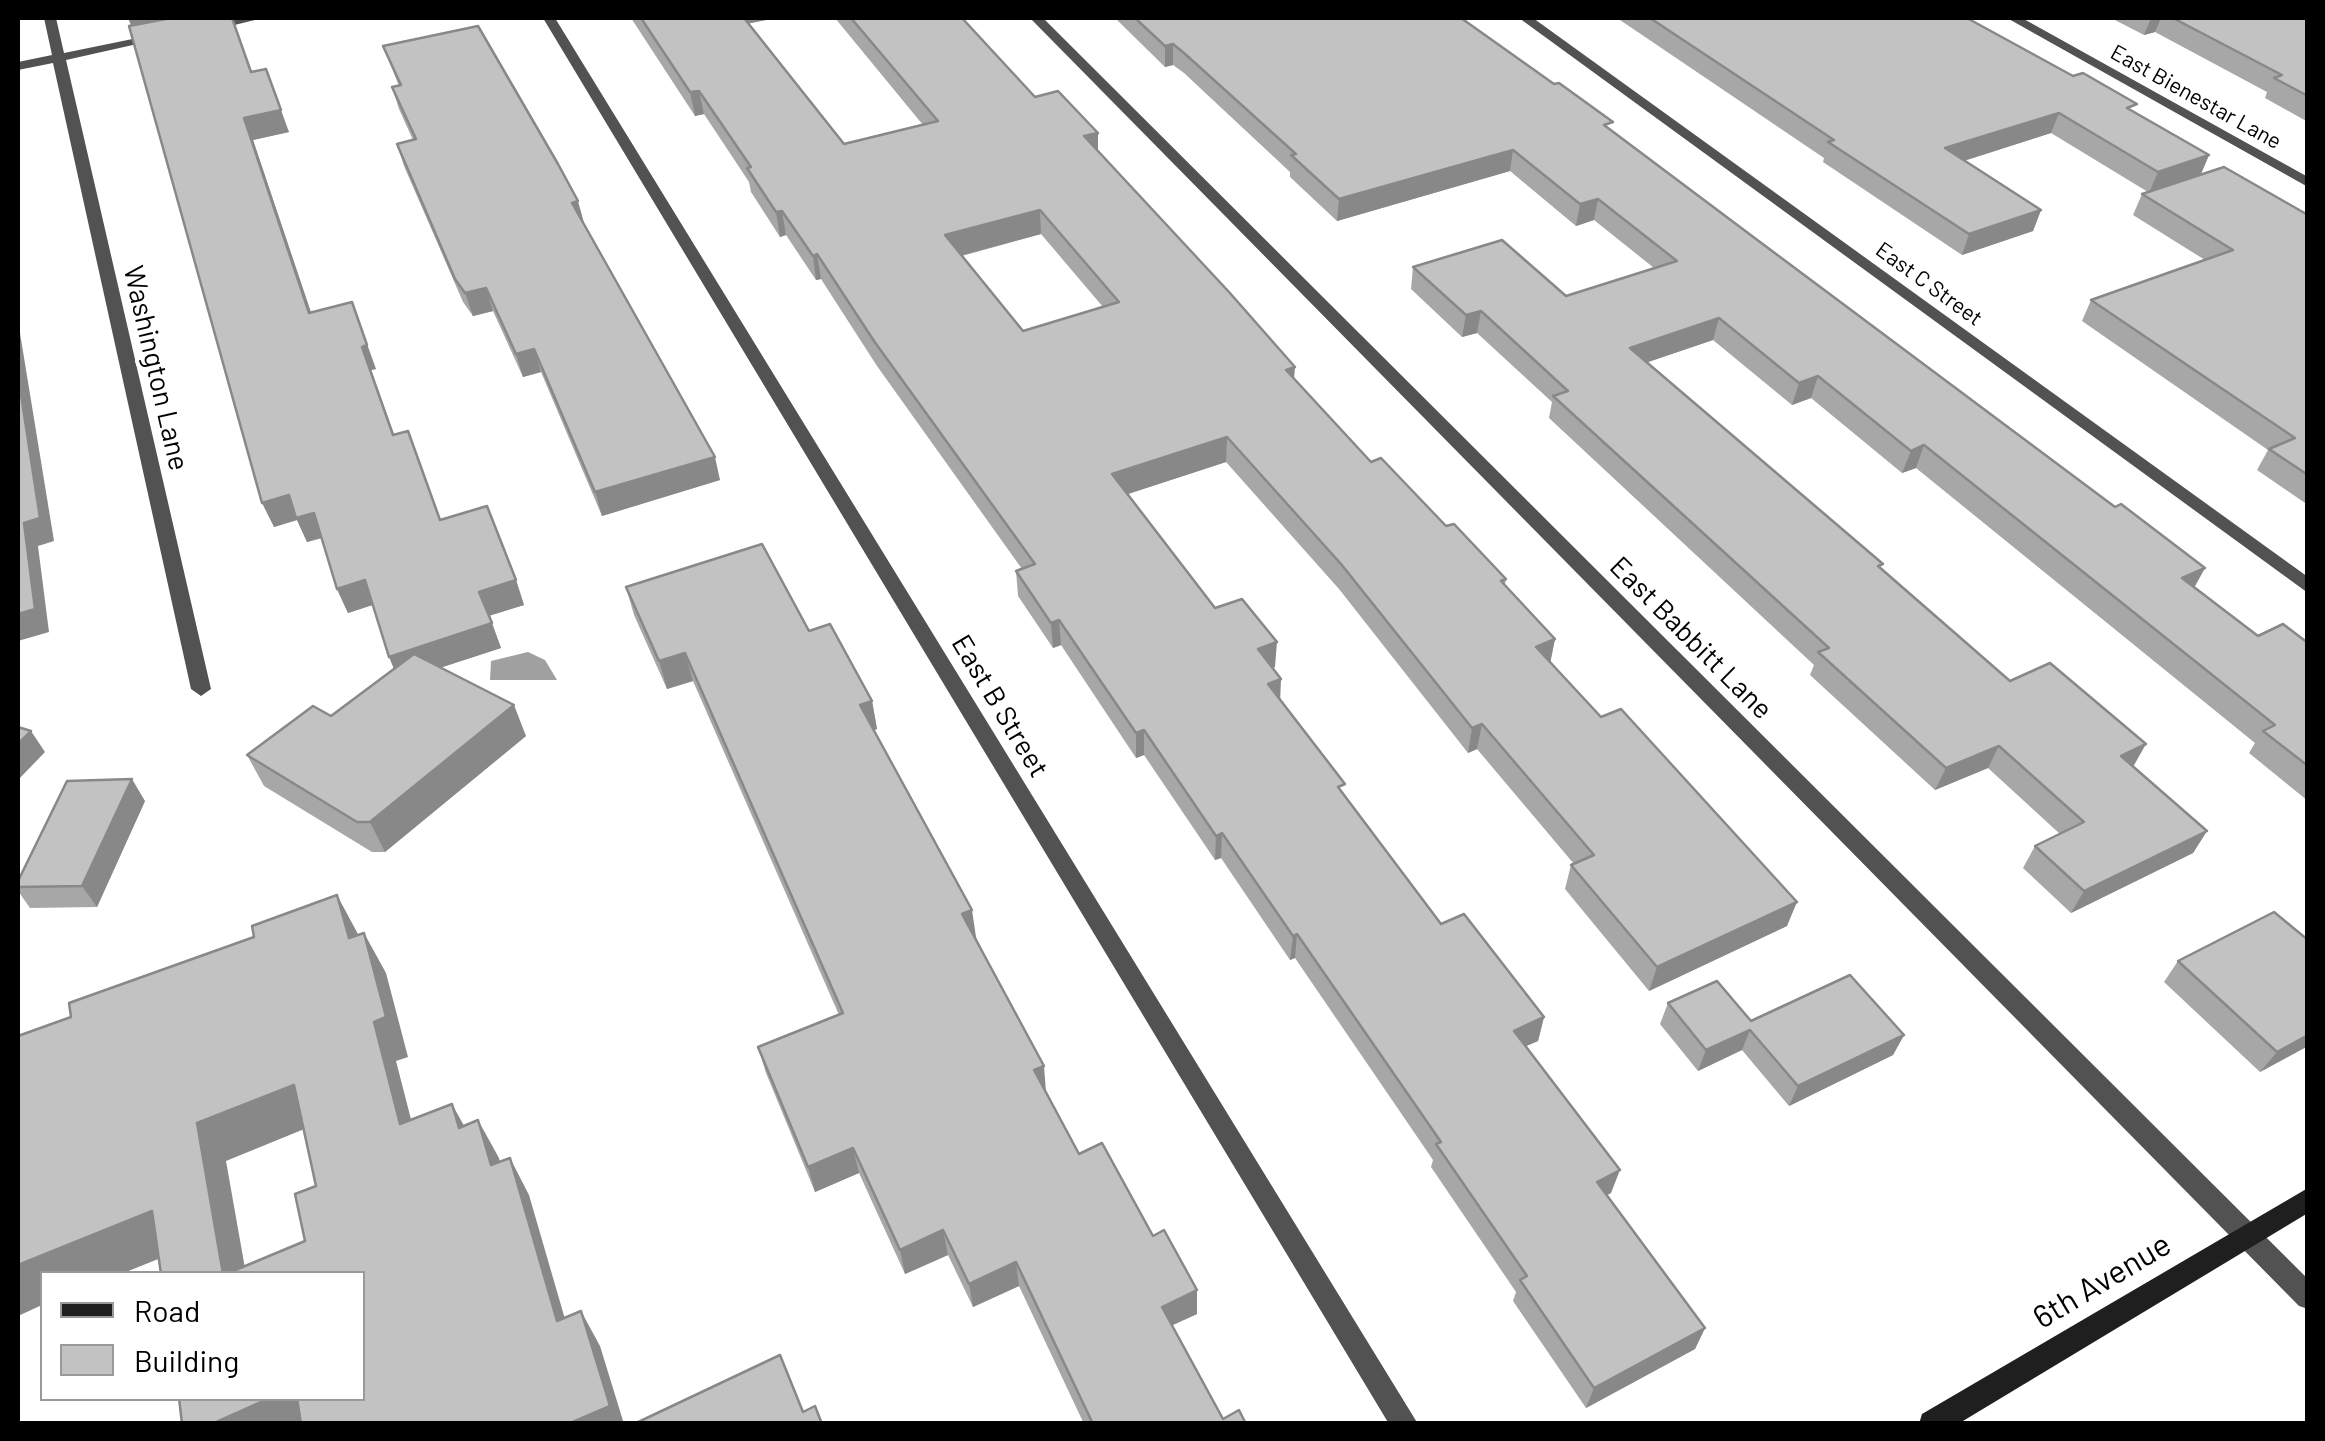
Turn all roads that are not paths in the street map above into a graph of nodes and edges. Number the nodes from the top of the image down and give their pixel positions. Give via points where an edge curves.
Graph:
1 (50, 18) edge
2 (257, 18) edge
3 (549, 18) edge
4 (1036, 18) edge
5 (1525, 18) edge
6 (2012, 18) edge
7 (203, 28) edge
8 (166, 36) edge
9 (58, 58) junction
10 (18, 66) edge
11 (2308, 183) edge
12 (2308, 587) edge
13 (201, 690) dead end
14 (2308, 1199) edge
15 (2246, 1236) junction
16 (2308, 1297) edge
17 (1405, 1424) edge
18 (1932, 1424) edge

1 - 9 street, Washington Lane
2 - 7 street
3 - 17 street, East B Street
4 - 15 street, East Babbitt Lane
5 - 12 street, East C Street
6 - 11 street, East Bienestar Lane
8 - 9 street
9 - 10 street
9 - 13 street, Washington Lane
14 - 15 street, 6th Avenue
15 - 16 street, East Babbitt Lane
15 - 18 street, 6th Avenue

